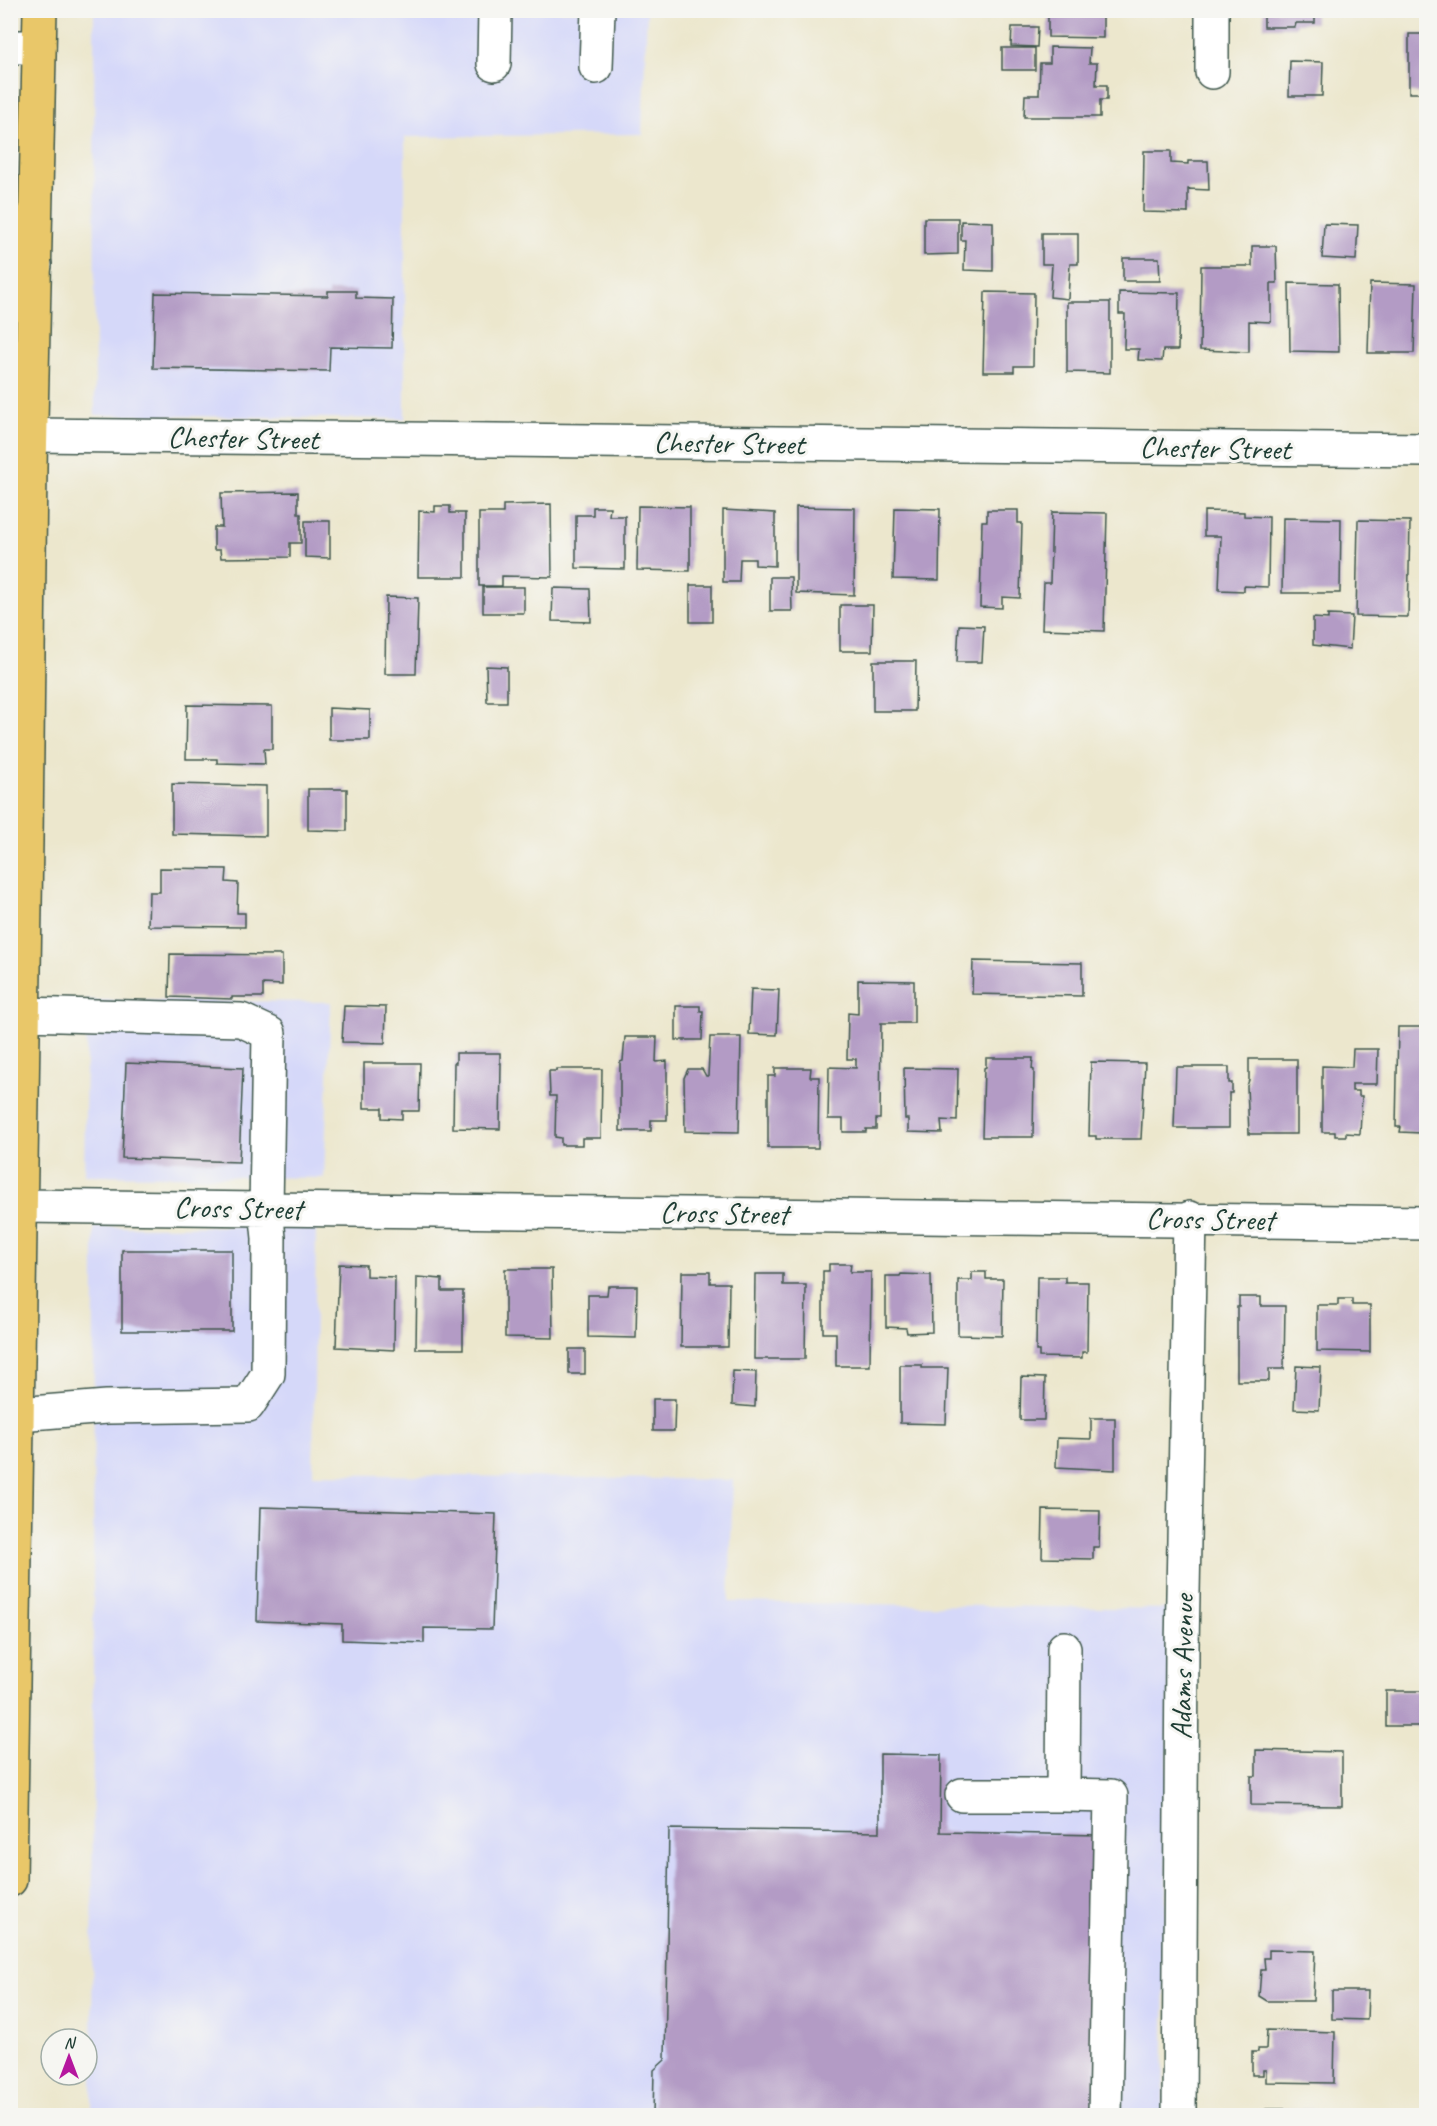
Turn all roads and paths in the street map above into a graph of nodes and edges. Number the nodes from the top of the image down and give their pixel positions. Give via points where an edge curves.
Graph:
1 (40, 10) edge
2 (495, 10) edge
3 (598, 10) edge
4 (1212, 10) edge
5 (25, 47) edge
6 (494, 64) dead end
7 (596, 68) dead end
8 (1212, 72) dead end
9 (23, 264) edge
10 (31, 435) junction
11 (1426, 450) edge
12 (20, 480) edge
13 (20, 576) edge
14 (18, 840) edge
15 (24, 1014) junction
16 (16, 1139) edge
17 (21, 1206) junction
18 (266, 1208) junction
19 (1190, 1218) junction
20 (1426, 1223) edge
21 (16, 1407) edge
22 (13, 1548) edge
23 (1064, 1648) dead end
24 (962, 1795) dead end
25 (1063, 1795) junction
26 (10, 1880) edge
27 (1105, 2115) edge
28 (1179, 2115) edge

1 - 5 main road
2 - 6 street
3 - 7 street
4 - 8 street
5 - 9 main road
9 - 10 main road
10 - 11 street, Chester Street
10 - 12 main road
12 - 13 main road
13 - 14 main road
14 - 15 main road
15 - 16 main road
15 - 18 street via 241,1020 268,1033
16 - 17 main road
17 - 18 street, Cross Street
17 - 21 main road
18 - 19 street, Cross Street
18 - 21 street via 268,1374 248,1405
19 - 20 street, Cross Street
19 - 28 street, Adams Avenue
21 - 22 main road
22 - 26 main road
23 - 25 street
24 - 25 street
25 - 27 street via 1111,1796

